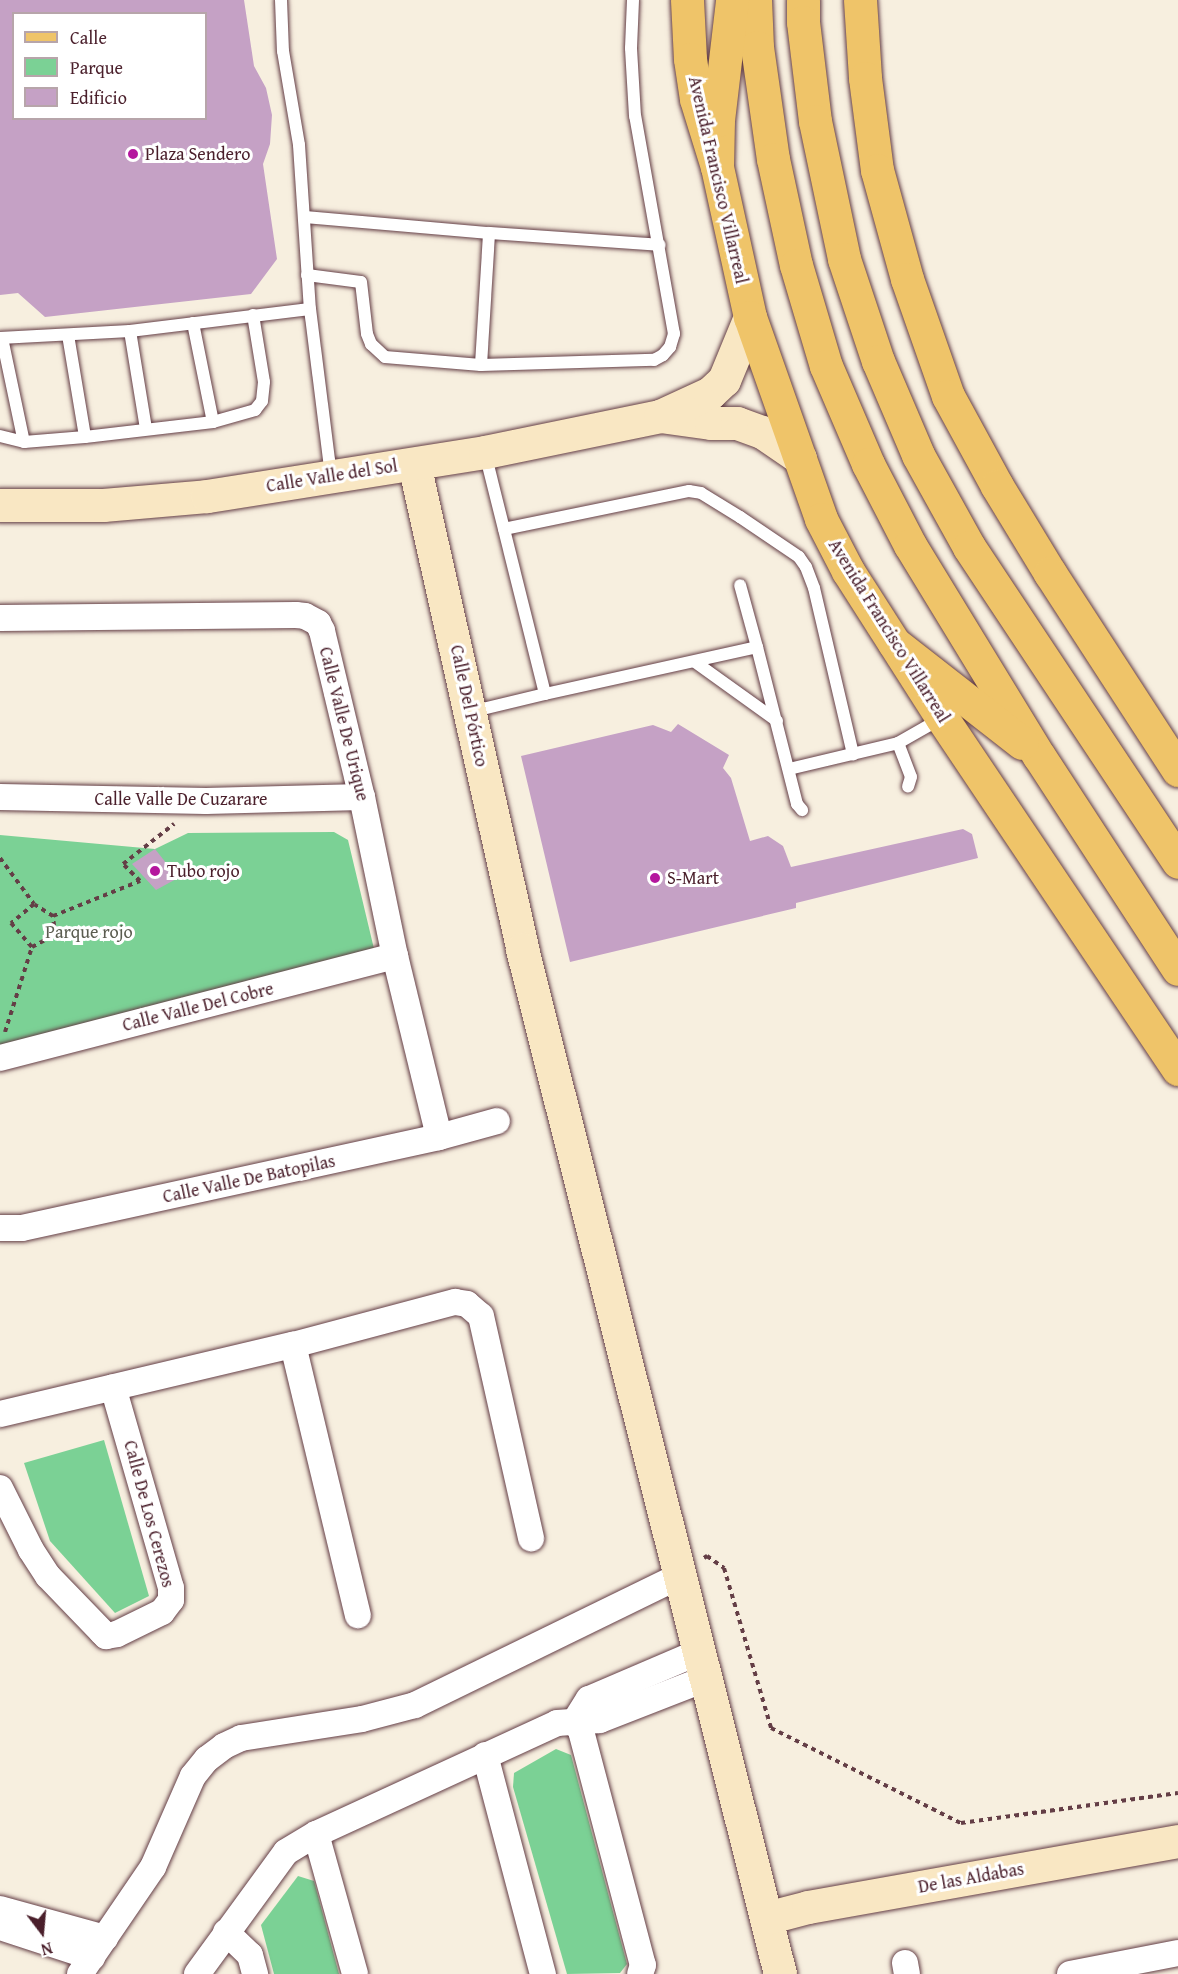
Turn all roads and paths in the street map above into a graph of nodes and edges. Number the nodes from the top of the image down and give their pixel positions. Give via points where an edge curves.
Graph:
1 (281, 0) edge
2 (633, 0) edge
3 (687, 0) edge
4 (732, 0) edge
5 (755, 0) edge
6 (803, 0) edge
7 (860, 0) edge
8 (717, 167) junction
9 (305, 218) junction
10 (489, 233) junction
11 (660, 245) junction
12 (307, 275) junction
13 (310, 309) junction
14 (253, 315) junction
15 (750, 317) junction
16 (193, 322) junction
17 (130, 331) junction
18 (68, 335) junction
19 (1, 338) edge
20 (481, 365) junction
21 (660, 416) junction
22 (213, 422) junction
23 (146, 429) junction
24 (0, 436) edge
25 (85, 437) junction
26 (24, 442) junction
27 (485, 452) junction
28 (800, 458) junction
29 (414, 464) junction
30 (331, 476) junction
31 (0, 505) edge
32 (504, 529) junction
33 (740, 585) dead end
34 (0, 618) edge
35 (894, 643) junction
36 (757, 647) junction
37 (695, 662) junction
38 (545, 694) junction
39 (470, 712) junction
40 (942, 718) junction
41 (777, 721) junction
42 (898, 743) junction
43 (853, 754) junction
44 (1040, 756) junction
45 (789, 770) junction
46 (1178, 770) edge
47 (908, 787) dead end
48 (0, 797) edge
49 (362, 797) junction
50 (206, 801) junction
51 (802, 810) dead end
52 (0, 858) edge
53 (1178, 862) edge
54 (34, 904) junction
55 (53, 916) junction
56 (32, 947) junction
57 (395, 956) junction
58 (1178, 969) edge
59 (1, 1050) edge
60 (1178, 1070) edge
61 (497, 1121) dead end
62 (439, 1137) junction
63 (0, 1228) edge
64 (293, 1345) junction
65 (113, 1387) junction
66 (0, 1414) edge
67 (0, 1488) edge
68 (531, 1538) dead end
69 (679, 1576) junction
70 (358, 1615) dead end
71 (702, 1666) junction
72 (574, 1721) junction
73 (485, 1755) junction
74 (1178, 1793) edge
75 (316, 1834) junction
76 (1178, 1841) edge
77 (0, 1909) edge
78 (766, 1918) junction
79 (0, 1927) edge
80 (226, 1932) junction
81 (1178, 1953) edge
82 (92, 1956) edge
83 (197, 1974) edge
84 (255, 1974) edge
85 (355, 1974) edge
86 (543, 1974) edge
87 (640, 1974) edge
88 (780, 1974) edge
89 (1070, 1974) edge

1 - 9 lane via 282,51 299,145
2 - 11 lane via 635,116
3 - 8 main road, Avenida Francisco Villarreal via 696,99
4 - 8 main road via 718,120
5 - 44 main road via 757,47 773,159 796,265 826,366 868,464 910,545
6 - 53 main road via 815,121 844,259 878,362 918,455 969,548
7 - 46 main road via 877,170 907,279 948,396 1050,573
8 - 15 main road, Avenida Francisco Villarreal
9 - 10 lane
9 - 12 lane
10 - 11 lane
10 - 20 lane
11 - 20 lane via 674,334 663,355 654,360
12 - 13 lane
12 - 20 lane via 361,282 367,334 371,344 385,357
13 - 14 lane
13 - 30 lane
14 - 16 lane
14 - 22 lane via 264,382 261,401 255,410
15 - 21 street, Calle Valle del Sol via 724,380 710,393
15 - 28 main road, Avenida Francisco Villarreal
16 - 17 lane
16 - 22 lane
17 - 18 lane
17 - 23 lane
18 - 19 lane
18 - 25 lane
19 - 26 lane
21 - 27 street, Calle Valle del Sol
21 - 28 street, Calle Valle del Sol via 737,423 762,432
22 - 23 lane
23 - 25 lane
24 - 26 lane
25 - 26 lane
27 - 29 street, Calle Valle del Sol
27 - 32 lane
28 - 35 main road, Avenida Francisco Villarreal via 848,571
29 - 30 street, Calle Valle del Sol
29 - 39 street, Calle Del Pórtico
30 - 31 street, Calle Valle del Sol via 150,502
32 - 38 lane
32 - 43 lane via 688,491 701,493 740,518 799,557 806,567
33 - 36 lane
34 - 49 street, Calle Valle De Urique via 312,618 322,631
35 - 40 main road, Avenida Francisco Villarreal
35 - 44 main road
36 - 37 lane
36 - 41 lane
37 - 38 lane
37 - 41 lane
38 - 39 lane
39 - 69 street, Calle Del Pórtico via 522,949
40 - 42 lane
40 - 60 main road, Avenida Francisco Villarreal
41 - 45 lane
42 - 43 lane
42 - 47 lane via 911,777
43 - 45 lane
44 - 58 main road
45 - 51 lane
48 - 50 street, Calle Valle De Cuzarare
49 - 50 street, Calle Valle De Cuzarare
49 - 57 street, Calle Valle De Urique
50 - 55 path via 123,864 140,881
52 - 54 path
54 - 55 path
54 - 56 path via 10,923
55 - 56 path via 55,935
56 - 59 path
57 - 59 street, Calle Valle Del Cobre
57 - 62 street, Calle Valle De Urique
61 - 62 street, Calle Valle De Batopilas
62 - 63 street, Calle Valle De Batopilas via 22,1228
64 - 65 street
64 - 68 street via 455,1302 476,1310 481,1316
64 - 70 street
65 - 66 street
65 - 67 street, Calle De Los Cerezos via 171,1588 171,1600 162,1612 117,1634 102,1632 48,1576
69 - 71 street, Calle Del Pórtico
69 - 74 path via 707,1556 724,1568 771,1728 961,1824
69 - 82 street via 415,1705 362,1719 241,1738 224,1746 193,1776 153,1867
71 - 72 street via 600,1720
71 - 78 street, Calle Del Pórtico
72 - 73 street via 557,1723
72 - 87 street via 581,1731 643,1965
73 - 75 street
73 - 86 street
75 - 80 street via 286,1852
75 - 85 street
76 - 78 street, De las Aldabas via 808,1907
77 - 82 street
78 - 88 street, Calle Del Pórtico
79 - 82 street
80 - 83 street
80 - 84 street via 250,1955
81 - 89 street

